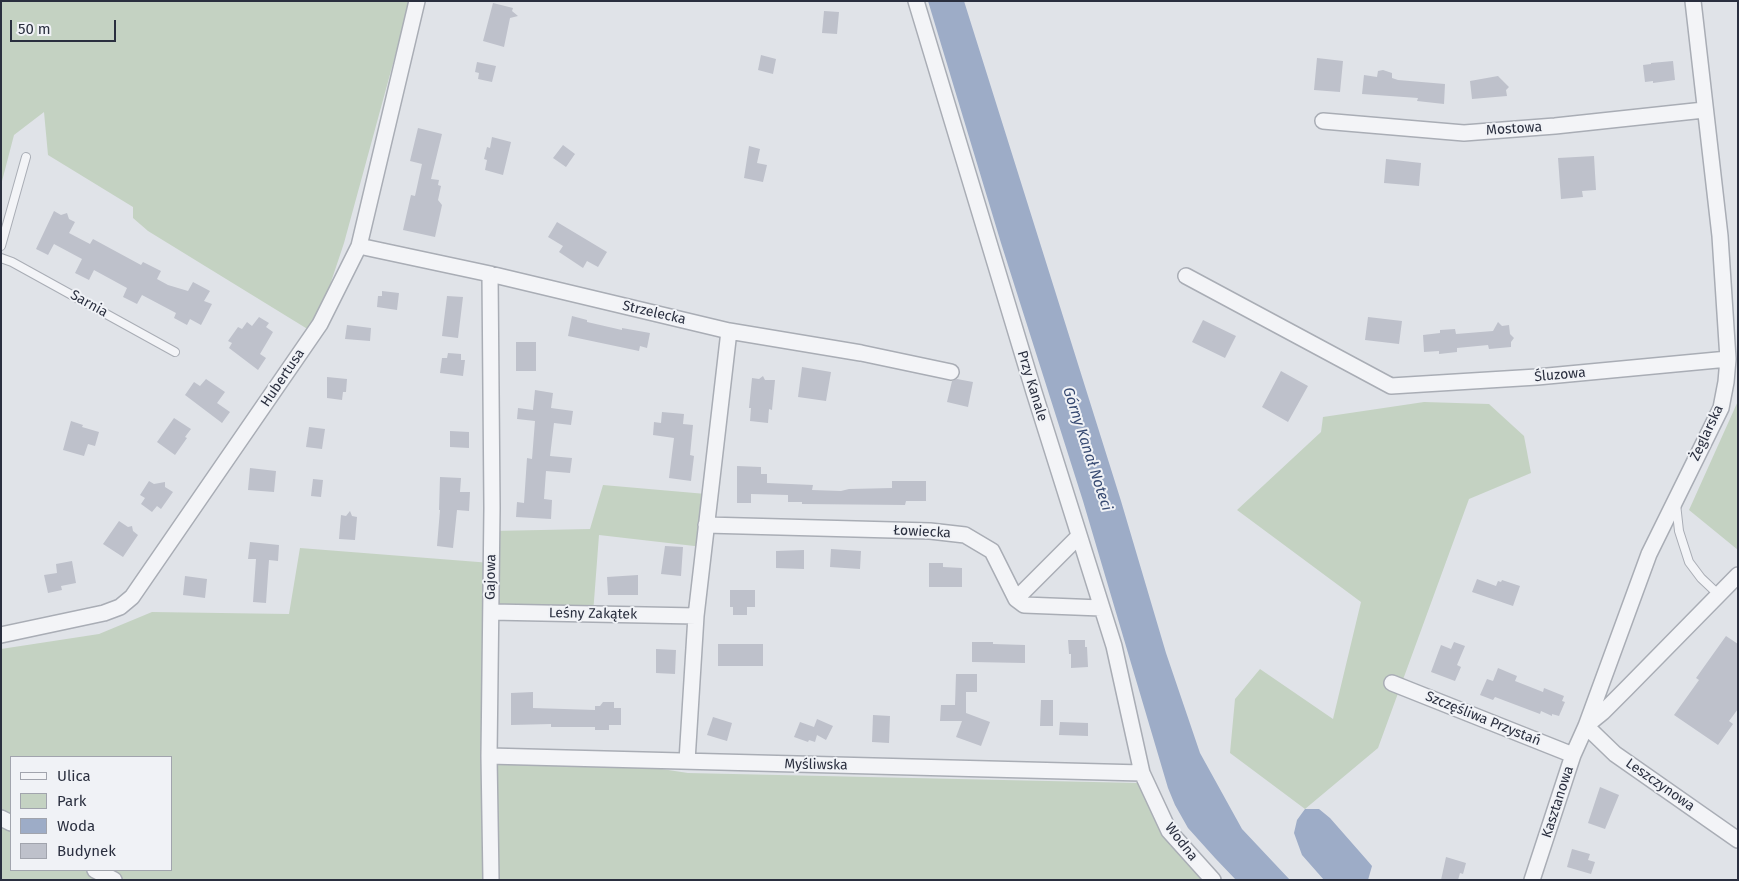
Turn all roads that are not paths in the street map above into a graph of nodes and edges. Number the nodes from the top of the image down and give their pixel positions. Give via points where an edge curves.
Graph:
1 (417, 1) edge
2 (916, 1) edge
3 (1692, 1) edge
4 (1704, 110) junction
5 (1323, 122) dead end
6 (26, 158) dead end
7 (1, 246) edge
8 (359, 246) junction
9 (1, 258) edge
10 (490, 274) junction
11 (1186, 276) dead end
12 (729, 331) junction
13 (175, 352) dead end
14 (1728, 359) junction
15 (951, 372) dead end
16 (1676, 499) junction
17 (706, 525) junction
18 (1079, 536) junction
19 (1738, 575) edge
20 (1719, 595) junction
21 (1016, 599) junction
22 (1101, 608) junction
23 (491, 612) junction
24 (696, 616) junction
25 (1, 635) edge
26 (1392, 683) dead end
27 (1586, 726) junction
28 (1573, 755) junction
29 (489, 756) junction
30 (687, 761) junction
31 (1142, 773) junction
32 (1738, 840) edge
33 (98, 871) edge
34 (114, 880) edge
35 (491, 880) edge
36 (1213, 880) edge
37 (1532, 880) edge

1 - 8 street, Hubertusa
2 - 18 street, Przy Kanale
3 - 4 street, Żeglarska
4 - 5 street, Mostowa via 1464,133
4 - 14 street, Żeglarska via 1720,236
6 - 7 lane
8 - 10 street, Strzelecka
8 - 25 street, Hubertusa via 320,324 132,598 104,613
9 - 13 lane, Sarnia
10 - 12 street, Strzelecka
10 - 23 street, Gajowa
11 - 14 street, Śluzowa via 1391,386 1537,377
12 - 15 street, Strzelecka
12 - 17 street
14 - 16 street, Żeglarska via 1721,408
16 - 20 lane via 1679,531 1689,562
16 - 27 street, Żeglarska via 1648,554
17 - 21 street, Łowiecka via 930,531 965,535 992,551
17 - 24 street
18 - 21 street
18 - 22 street, Przy Kanale
19 - 20 street
20 - 27 street
21 - 22 street via 1024,605
22 - 31 street, Przy Kanale via 1114,646
23 - 24 street, Leśny Zakątek
23 - 29 street, Gajowa
24 - 30 street
26 - 28 street, Szczęśliwa Przystań
27 - 28 street, Kasztanowa
27 - 32 street, Leszczynowa via 1615,754
28 - 37 street, Kasztanowa
29 - 30 street, Myśliwska
29 - 35 street, Gajowa
30 - 31 street, Myśliwska
31 - 36 street, Wodna via 1169,831
33 - 34 street

